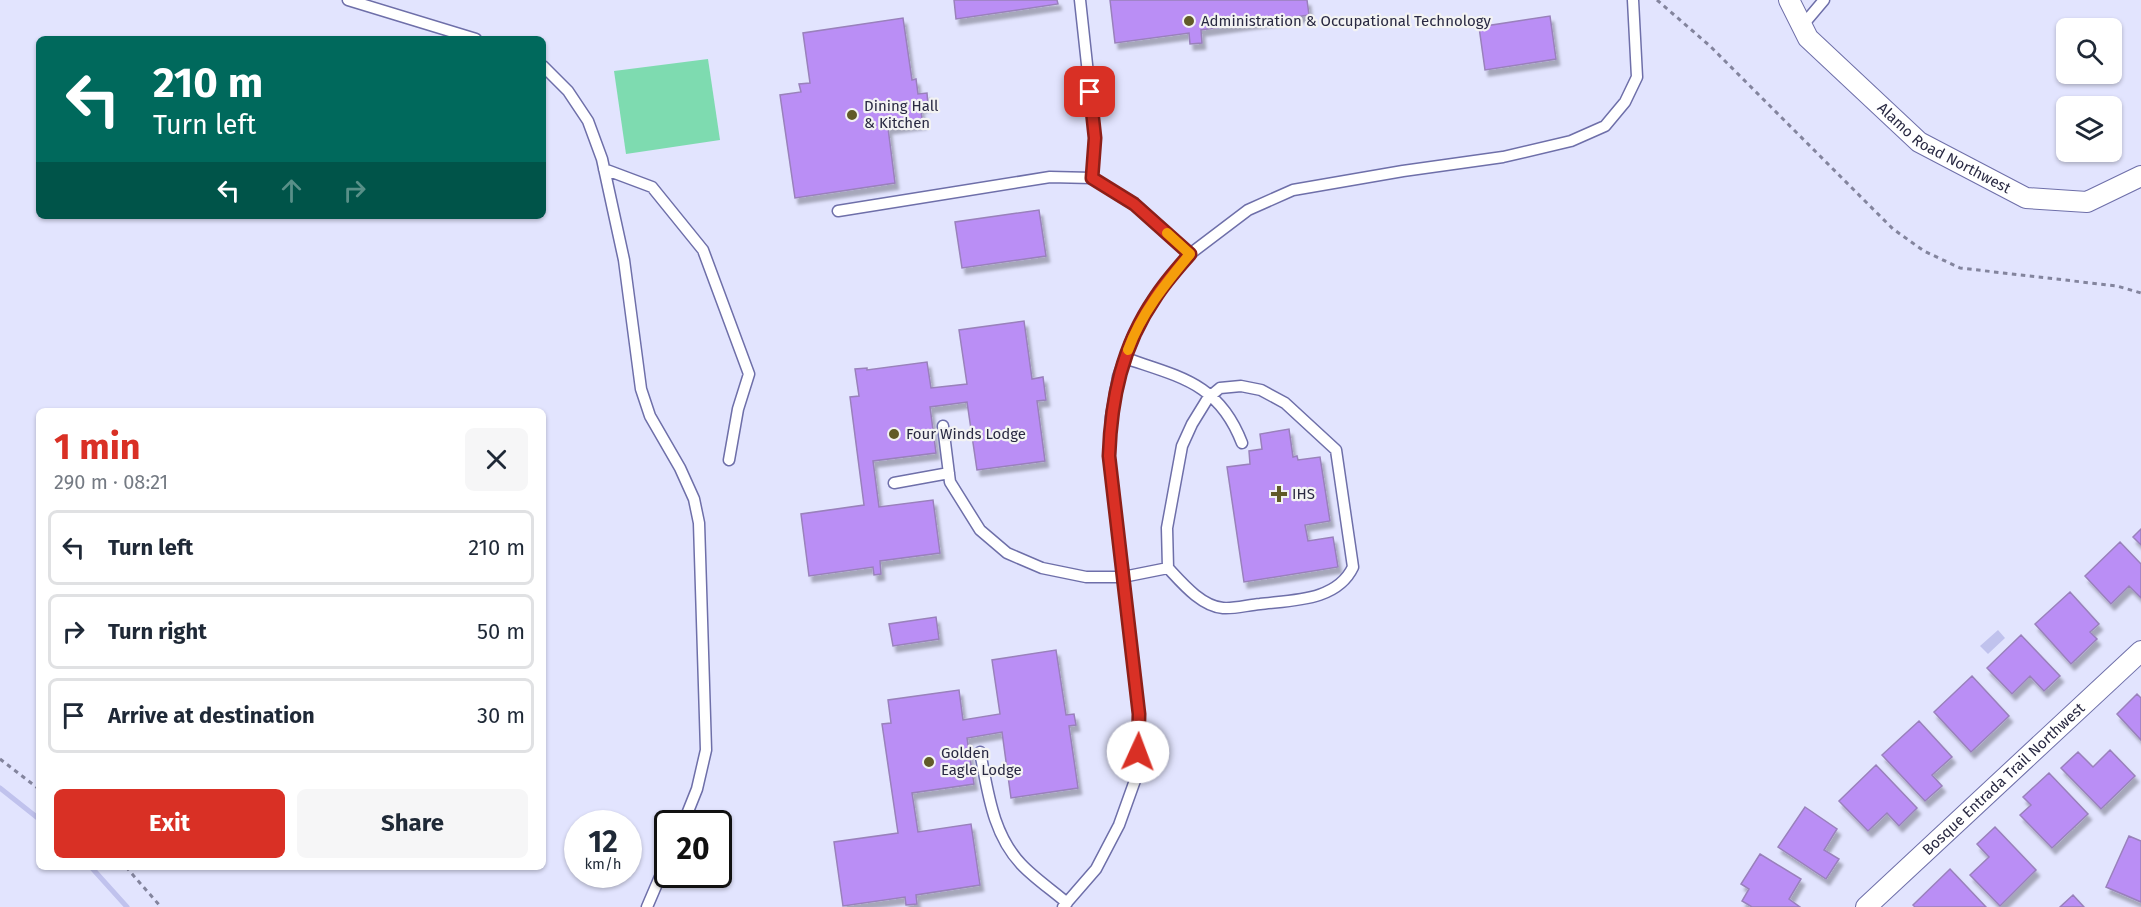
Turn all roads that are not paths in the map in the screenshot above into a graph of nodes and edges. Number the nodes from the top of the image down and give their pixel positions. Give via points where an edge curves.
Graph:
1 (348, 0) edge
2 (1080, 0) edge
3 (1633, 0) edge
4 (1790, 0) edge
5 (1824, 0) edge
6 (1802, 26) junction
7 (466, 36) edge
8 (546, 69) edge
9 (604, 169) junction
10 (2141, 176) edge
11 (1092, 178) junction
12 (838, 211) dead end
13 (1190, 254) junction
14 (1125, 358) junction
15 (1212, 395) junction
16 (943, 426) dead end
17 (1242, 442) dead end
18 (729, 460) dead end
19 (949, 472) junction
20 (894, 483) dead end
21 (1168, 568) junction
22 (1123, 577) junction
23 (2141, 651) edge
24 (980, 752) dead end
25 (688, 810) edge
26 (655, 888) edge
27 (1065, 905) edge
28 (647, 907) edge
29 (1866, 907) edge

1 - 7 lane
2 - 11 lane via 1095,138
3 - 13 lane via 1637,77 1605,126 1571,141 1503,157 1293,190 1248,210
4 - 6 street, Alamo Road Northwest
5 - 6 lane
6 - 10 street, Alamo Road Northwest via 1808,38 1919,142 2026,198 2087,202
8 - 9 lane via 568,91 588,121
9 - 18 lane via 652,187 703,250 749,374
9 - 25 lane via 624,260 641,389 650,416 694,499 699,523 706,750
11 - 12 lane via 1050,177
11 - 13 lane via 1134,204
13 - 14 lane via 1154,298
14 - 15 lane via 1195,383
14 - 22 lane via 1111,417 1109,456
15 - 17 lane via 1236,426
15 - 21 lane via 1182,446 1167,528
15 - 21 lane via 1220,388 1241,386 1261,390 1285,403 1336,450 1353,567 1348,579 1315,597 1222,608 1189,590
16 - 19 lane
19 - 20 lane
19 - 22 lane via 950,482 980,530 1007,554 1042,568 1086,577
21 - 22 lane
22 - 27 lane via 1139,714 1138,772 1119,825 1101,860
23 - 29 street, Bosque Entrada Trail Northwest
24 - 27 lane via 995,822 1007,845 1021,864
26 - 28 lane

